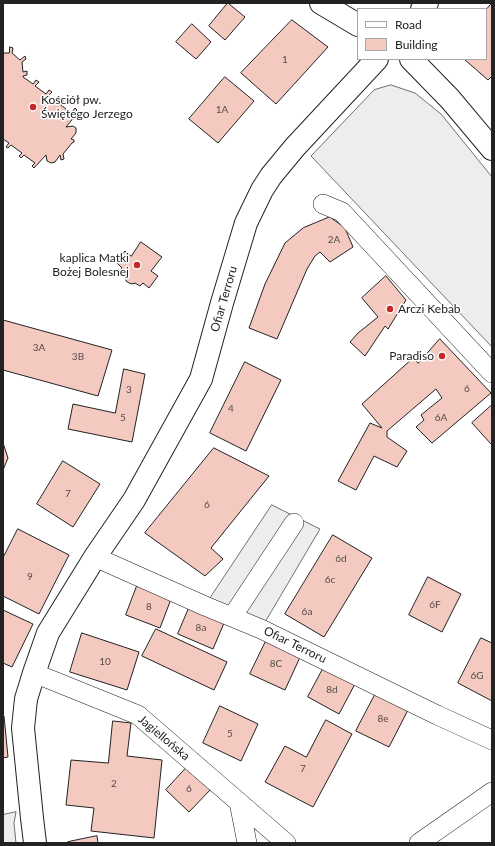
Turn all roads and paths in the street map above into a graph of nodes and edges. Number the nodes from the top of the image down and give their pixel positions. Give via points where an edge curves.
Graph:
1 (321, 3) edge
2 (357, 24) edge
3 (376, 60) edge
4 (412, 60) edge
5 (492, 149) edge
6 (323, 204) dead end
7 (492, 373) edge
8 (294, 523) dead end
9 (95, 557) junction
10 (232, 617) junction
11 (34, 673) junction
12 (492, 740) edge
13 (492, 792) edge
14 (239, 802) junction
15 (35, 843) edge
16 (247, 843) edge
17 (286, 843) edge
18 (419, 843) edge

1 - 2 street
3 - 9 street, Ofiar Terroru via 295,147 262,190 246,223 201,379 134,500
4 - 5 street via 450,99
6 - 7 street via 342,212
8 - 10 street
9 - 10 street, Ofiar Terroru
9 - 11 street, Ofiar Terroru via 48,633
10 - 12 street, Ofiar Terroru
11 - 14 street, Jagiellońska via 138,715
11 - 15 street, Ofiar Terroru via 26,699 23,728
13 - 18 street
14 - 16 street
14 - 17 street, Jagiellońska

